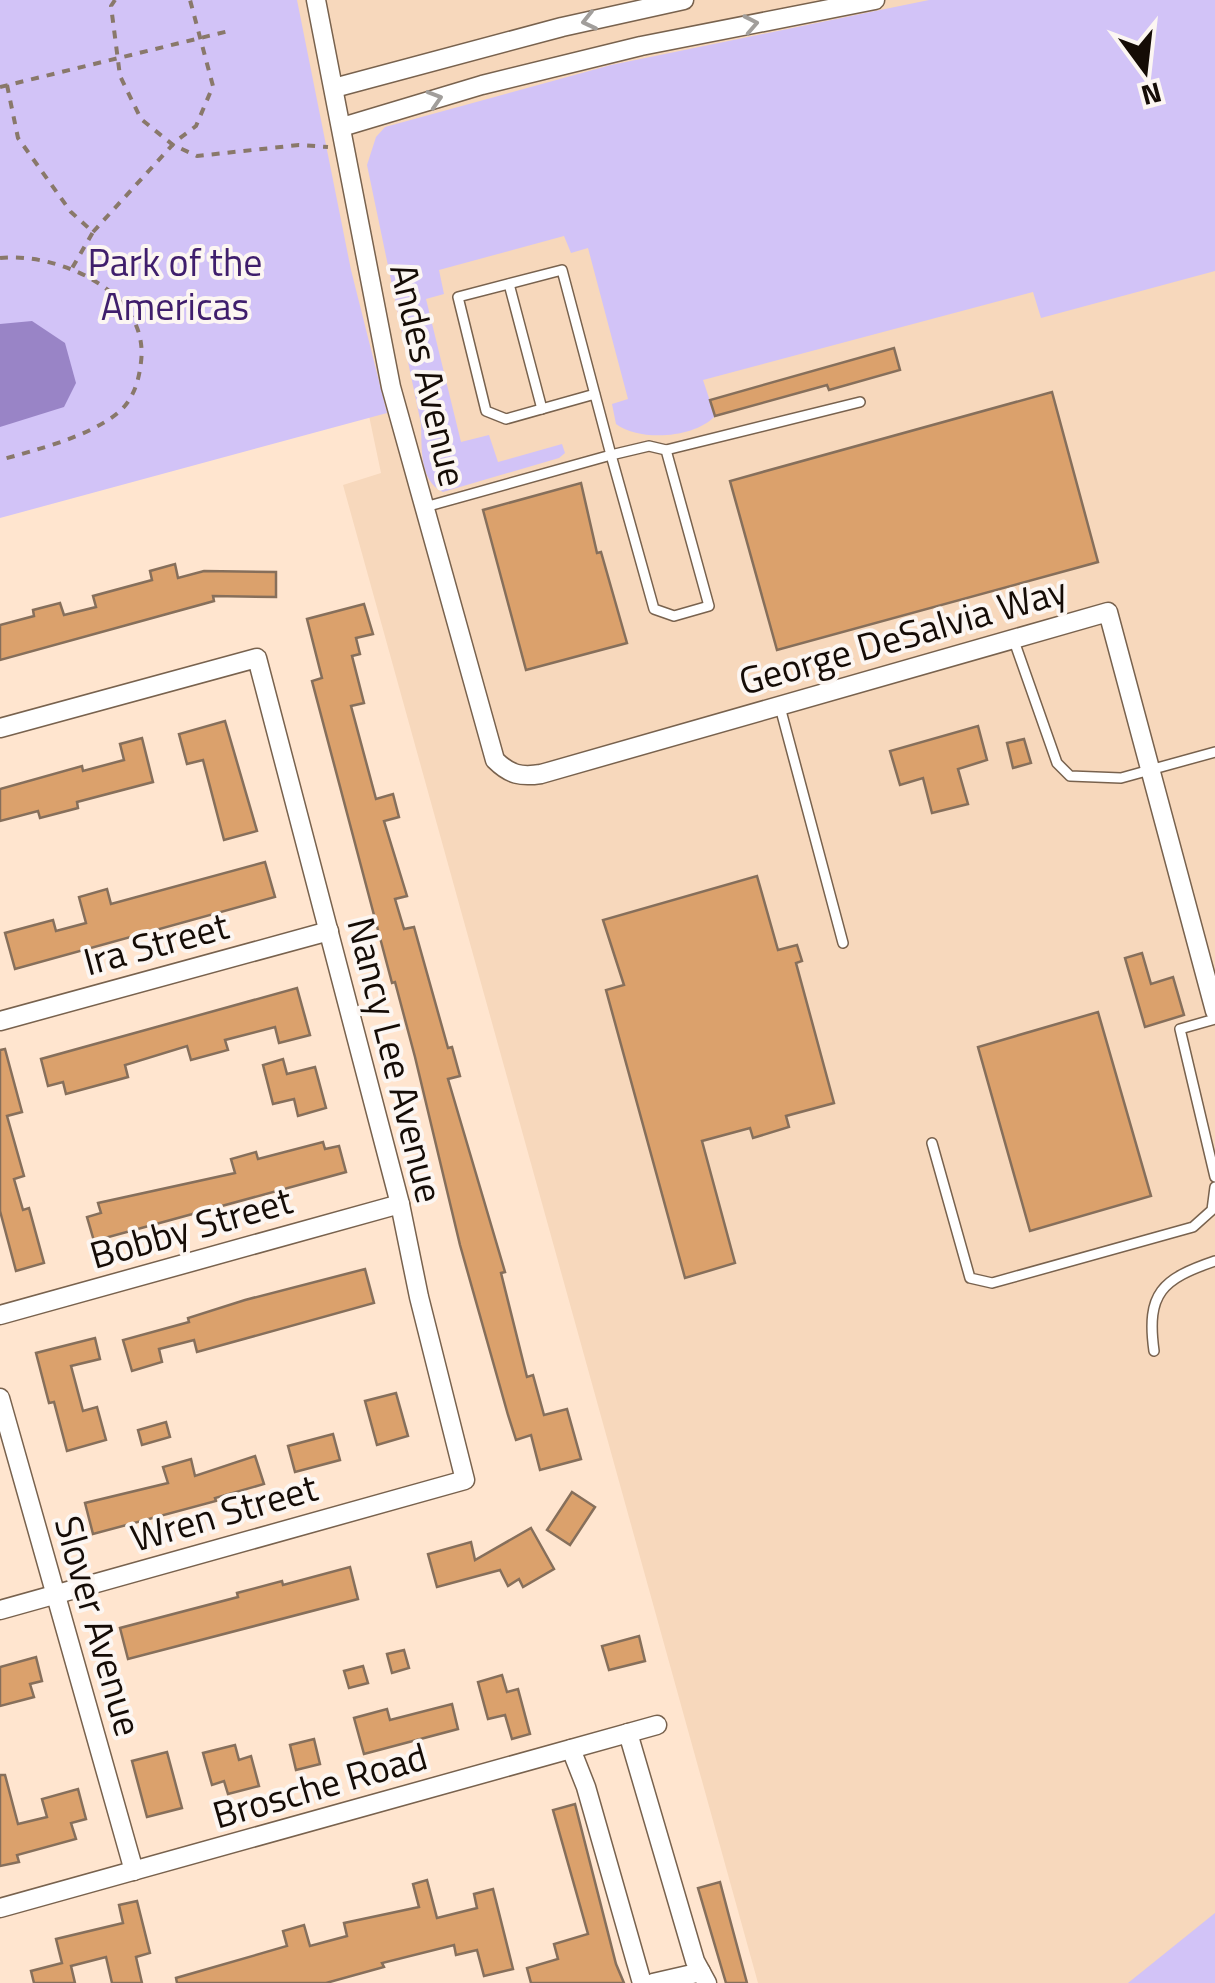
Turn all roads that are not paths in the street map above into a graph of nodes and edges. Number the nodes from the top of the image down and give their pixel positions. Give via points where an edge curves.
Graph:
1 (316, 0) edge
2 (684, 0) edge
3 (875, 0) edge
4 (334, 88) junction
5 (343, 136) junction
6 (509, 284) junction
7 (595, 394) junction
8 (860, 402) dead end
9 (542, 409) junction
10 (666, 450) junction
11 (610, 454) junction
12 (425, 507) junction
13 (1013, 638) junction
14 (779, 704) junction
15 (0, 728) edge
16 (1215, 752) edge
17 (495, 760) joint
18 (1150, 770) junction
19 (329, 931) junction
20 (843, 943) dead end
21 (1215, 1015) edge
22 (0, 1020) edge
23 (932, 1143) dead end
24 (1215, 1177) edge
25 (1215, 1188) edge
26 (400, 1204) junction
27 (1215, 1262) edge
28 (0, 1315) edge
29 (1154, 1351) dead end
30 (0, 1398) edge
31 (465, 1480) joint
32 (55, 1594) junction
33 (0, 1610) edge
34 (657, 1725) dead end
35 (628, 1733) junction
36 (572, 1749) junction
37 (134, 1871) junction
38 (0, 1908) edge
39 (704, 1978) edge
40 (642, 1983) edge
41 (653, 1983) edge

1 - 4 street, Andes Avenue
2 -> 4 street
5 -> 3 street via 482,85
4 - 5 street, Andes Avenue
5 - 12 street, Andes Avenue via 392,387
6 - 7 lane via 562,270
6 - 9 lane
6 - 9 lane via 458,297 486,411 506,419
7 - 9 lane
7 - 11 lane
8 - 10 lane
10 - 11 lane via 650,446
10 - 11 lane via 708,606 674,616 654,609
11 - 12 lane
12 - 17 street, Andes Avenue
13 - 14 street, George DeSalvia Way
13 - 18 lane via 1057,763 1070,776 1121,778
13 - 18 street, George DeSalvia Way via 1108,612
14 - 17 street, George DeSalvia Way via 541,774 522,776
14 - 20 lane
15 - 19 street, Nancy Lee Avenue via 257,658
16 - 18 lane
18 - 21 street, George DeSalvia Way
19 - 22 street, Ira Street
19 - 26 street, Nancy Lee Avenue
21 - 24 lane via 1180,1029
23 - 25 lane via 970,1278 992,1284 1193,1226 1212,1210
26 - 28 street, Bobby Street
26 - 31 street, Nancy Lee Avenue
27 - 29 lane via 1168,1282 1158,1294 1150,1325
30 - 32 street, Slover Avenue
31 - 32 street, Wren Street
32 - 33 street, Wren Street
32 - 37 street, Slover Avenue
34 - 35 street, Brosche Road
35 - 36 street, Brosche Road
35 - 39 street
36 - 37 street, Brosche Road
36 - 40 street
37 - 38 street, Brosche Road
39 - 41 street

